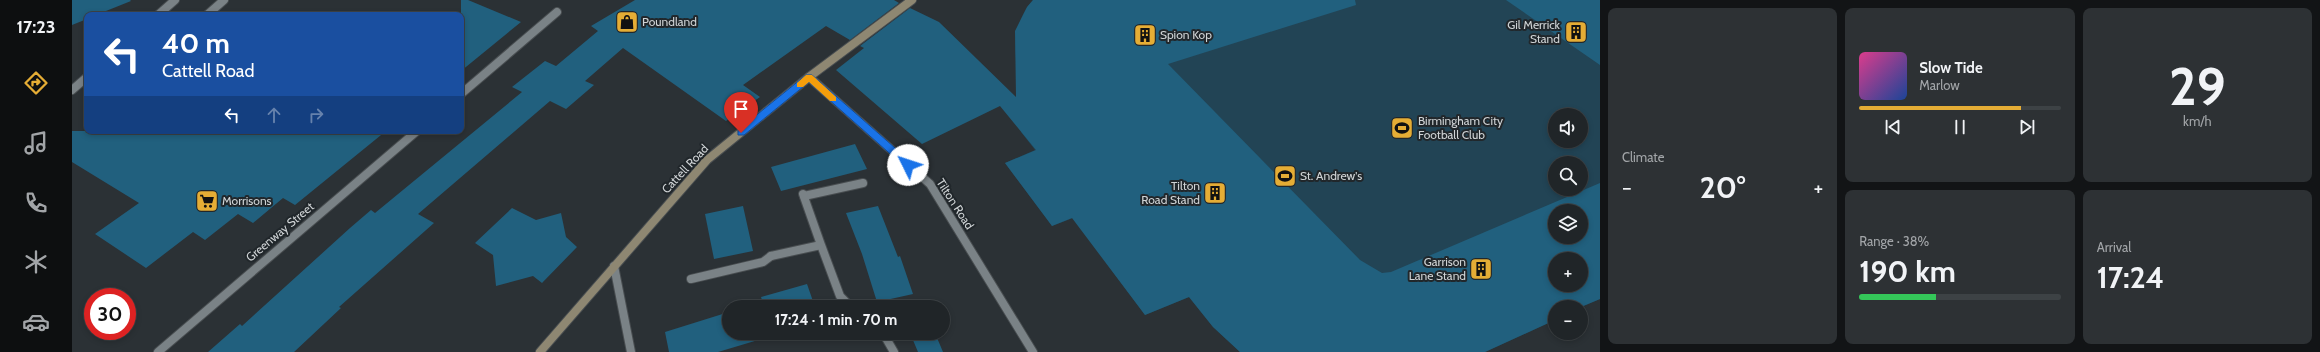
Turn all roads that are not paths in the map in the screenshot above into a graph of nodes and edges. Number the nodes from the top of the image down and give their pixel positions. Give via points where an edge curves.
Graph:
1 (175, 0) edge
2 (224, 0) edge
3 (912, 0) edge
4 (161, 12) edge
5 (210, 12) edge
6 (557, 12) dead end
7 (809, 77) junction
8 (84, 80) edge
9 (72, 90) edge
10 (464, 91) edge
11 (413, 134) edge
12 (863, 183) dead end
13 (821, 245) junction
14 (614, 266) junction
15 (691, 278) dead end
16 (844, 300) edge
17 (887, 340) edge
18 (158, 352) edge
19 (540, 352) edge
20 (631, 352) edge
21 (894, 352) edge
22 (1033, 352) edge

1 - 4 street
2 - 5 street
3 - 7 main road, Cattell Road
6 - 10 street
7 - 14 main road, Cattell Road via 707,160
7 - 22 street, Tilton Road via 930,184
8 - 9 street
11 - 18 street, Greenway Street
12 - 13 street via 804,195
13 - 15 street via 772,256 763,262
13 - 16 street via 840,296
14 - 19 main road, Cattell Road
14 - 20 street
17 - 21 street

